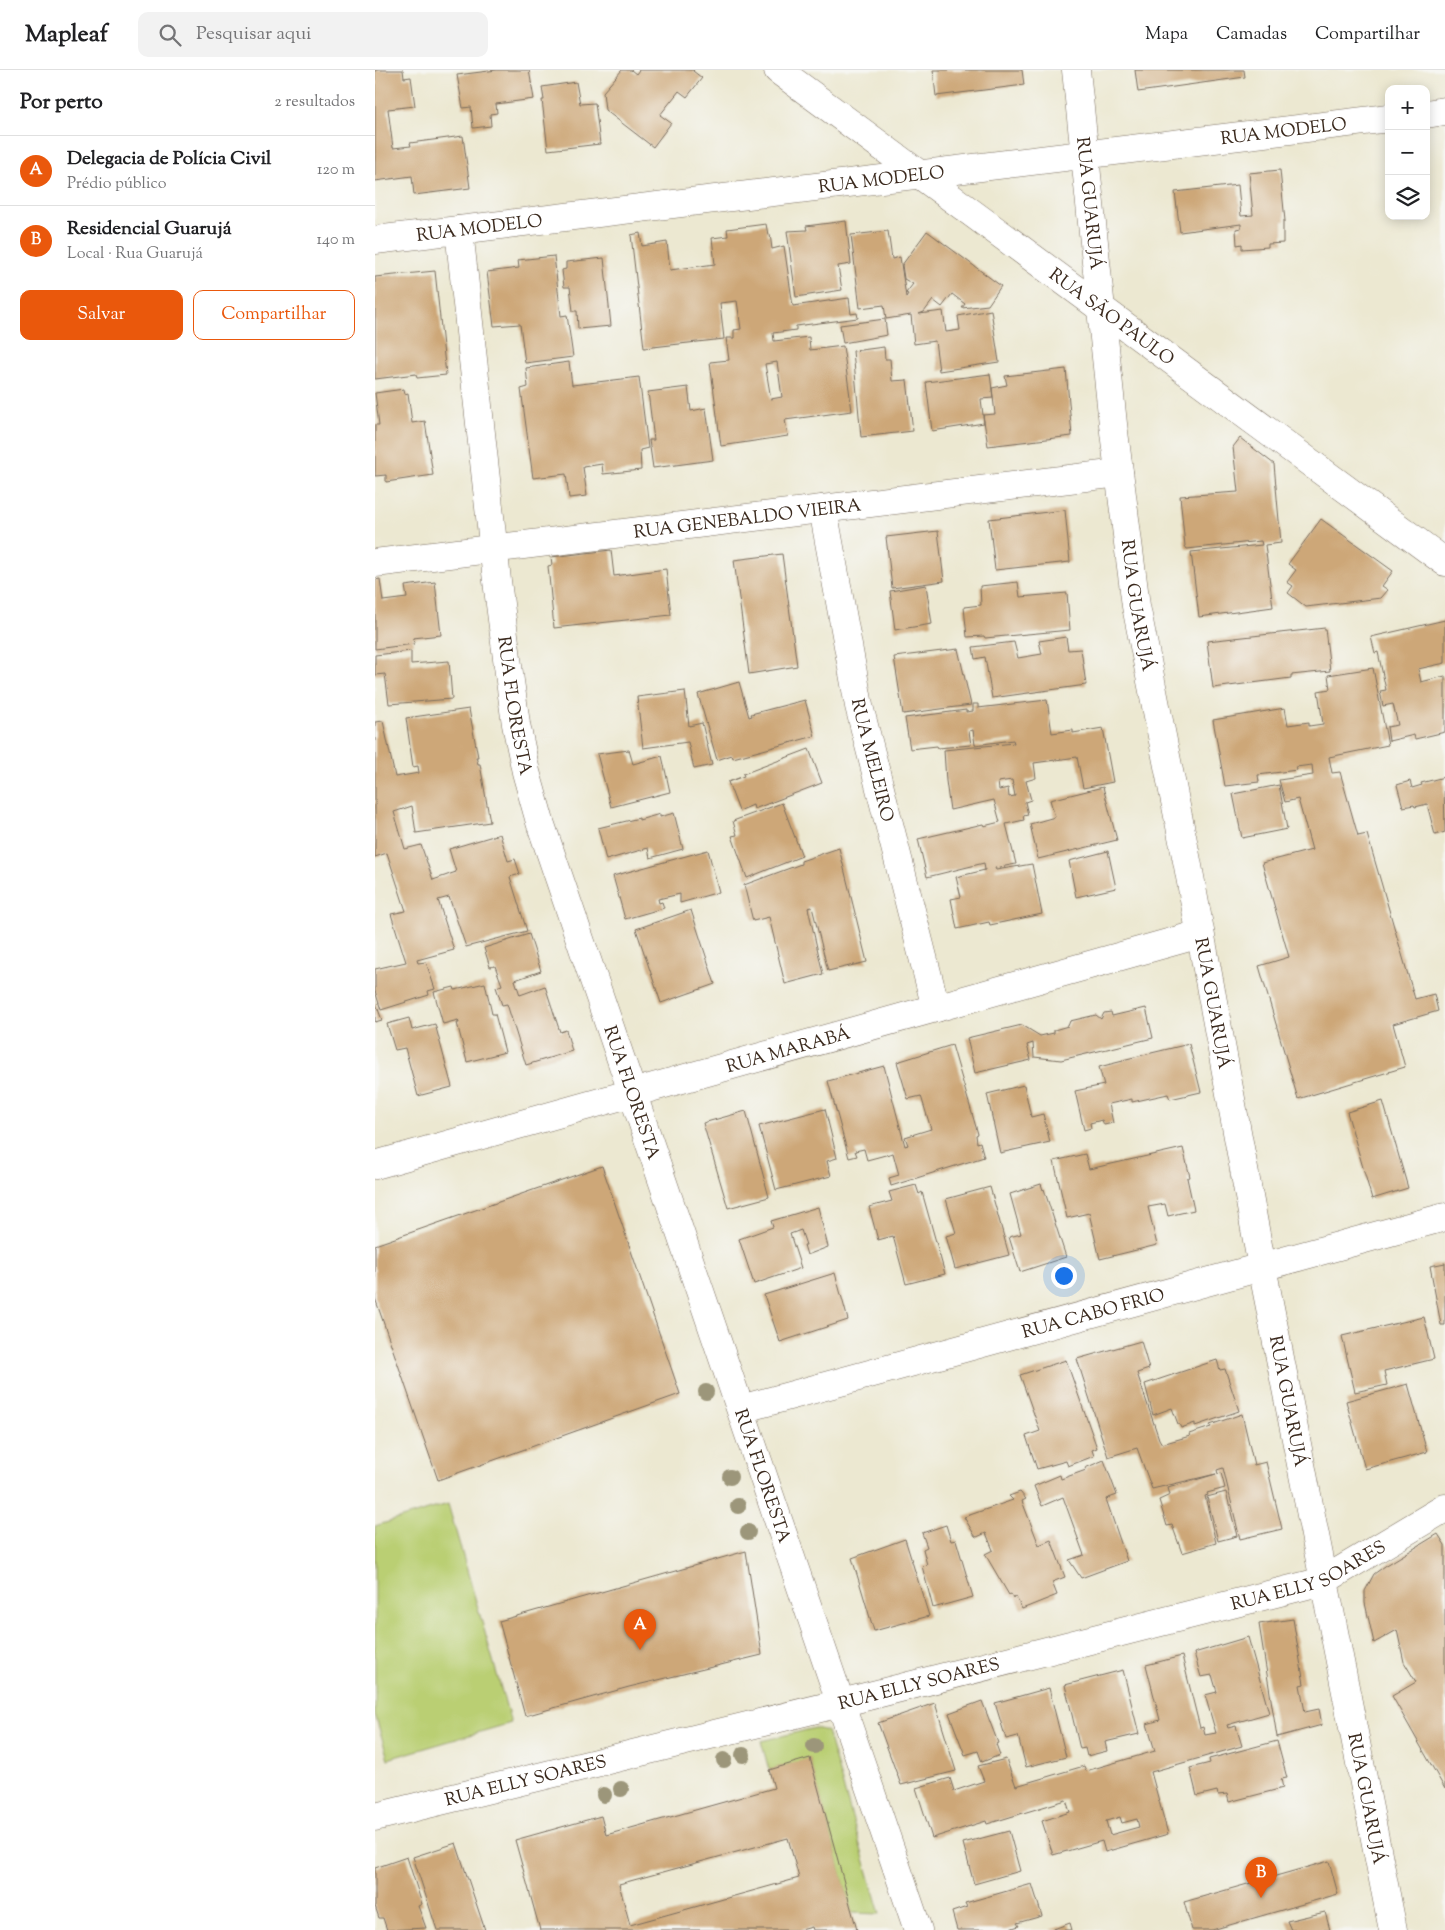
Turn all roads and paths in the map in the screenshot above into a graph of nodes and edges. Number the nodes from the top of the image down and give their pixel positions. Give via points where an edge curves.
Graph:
1 (778, 70) edge
2 (1076, 70) edge
3 (1445, 111) edge
4 (1430, 113) edge
5 (1385, 118) edge
6 (1085, 154) junction
7 (919, 174) junction
8 (459, 230) junction
9 (375, 240) edge
10 (1101, 309) junction
11 (1119, 473) junction
12 (823, 509) junction
13 (493, 549) junction
14 (1445, 562) edge
15 (375, 563) edge
16 (1200, 934) junction
17 (936, 1008) junction
18 (633, 1093) junction
19 (375, 1165) edge
20 (1445, 1216) edge
21 (1262, 1267) junction
22 (741, 1409) junction
23 (1445, 1508) edge
24 (1323, 1581) junction
25 (841, 1703) junction
26 (375, 1817) edge
27 (918, 1930) edge
28 (1393, 1930) edge

1 - 7 street, RUA SÃO PAULO
2 - 6 street, RUA GUARUJÁ
3 - 4 street
5 - 6 street, RUA MODELO
6 - 7 street, RUA MODELO
6 - 10 street, RUA GUARUJÁ
7 - 8 street, RUA MODELO
7 - 10 street, RUA SÃO PAULO
8 - 9 street, RUA MODELO
8 - 13 street, RUA FLORESTA
10 - 11 street, RUA GUARUJÁ
10 - 14 street, RUA SÃO PAULO
11 - 12 street, RUA GENEBALDO VIEIRA
11 - 16 street, RUA GUARUJÁ via 1136,606
12 - 13 street, RUA GENEBALDO VIEIRA
12 - 17 street, RUA MELEIRO via 859,706
13 - 15 street, RUA GENEBALDO VIEIRA
13 - 18 street, RUA FLORESTA via 516,724 526,772 540,822
16 - 17 street, RUA MARABÁ
16 - 21 street, RUA GUARUJÁ
17 - 18 street, RUA MARABÁ
18 - 19 street, RUA MARABÁ
18 - 22 street, RUA FLORESTA
20 - 21 street, RUA CABO FRIO
21 - 22 street, RUA CABO FRIO
21 - 24 street, RUA GUARUJÁ
22 - 25 street, RUA FLORESTA
23 - 24 street, RUA ELLY SOARES
24 - 25 street, RUA ELLY SOARES
24 - 28 street, RUA GUARUJÁ
25 - 26 street, RUA ELLY SOARES
25 - 27 street, RUA FLORESTA

